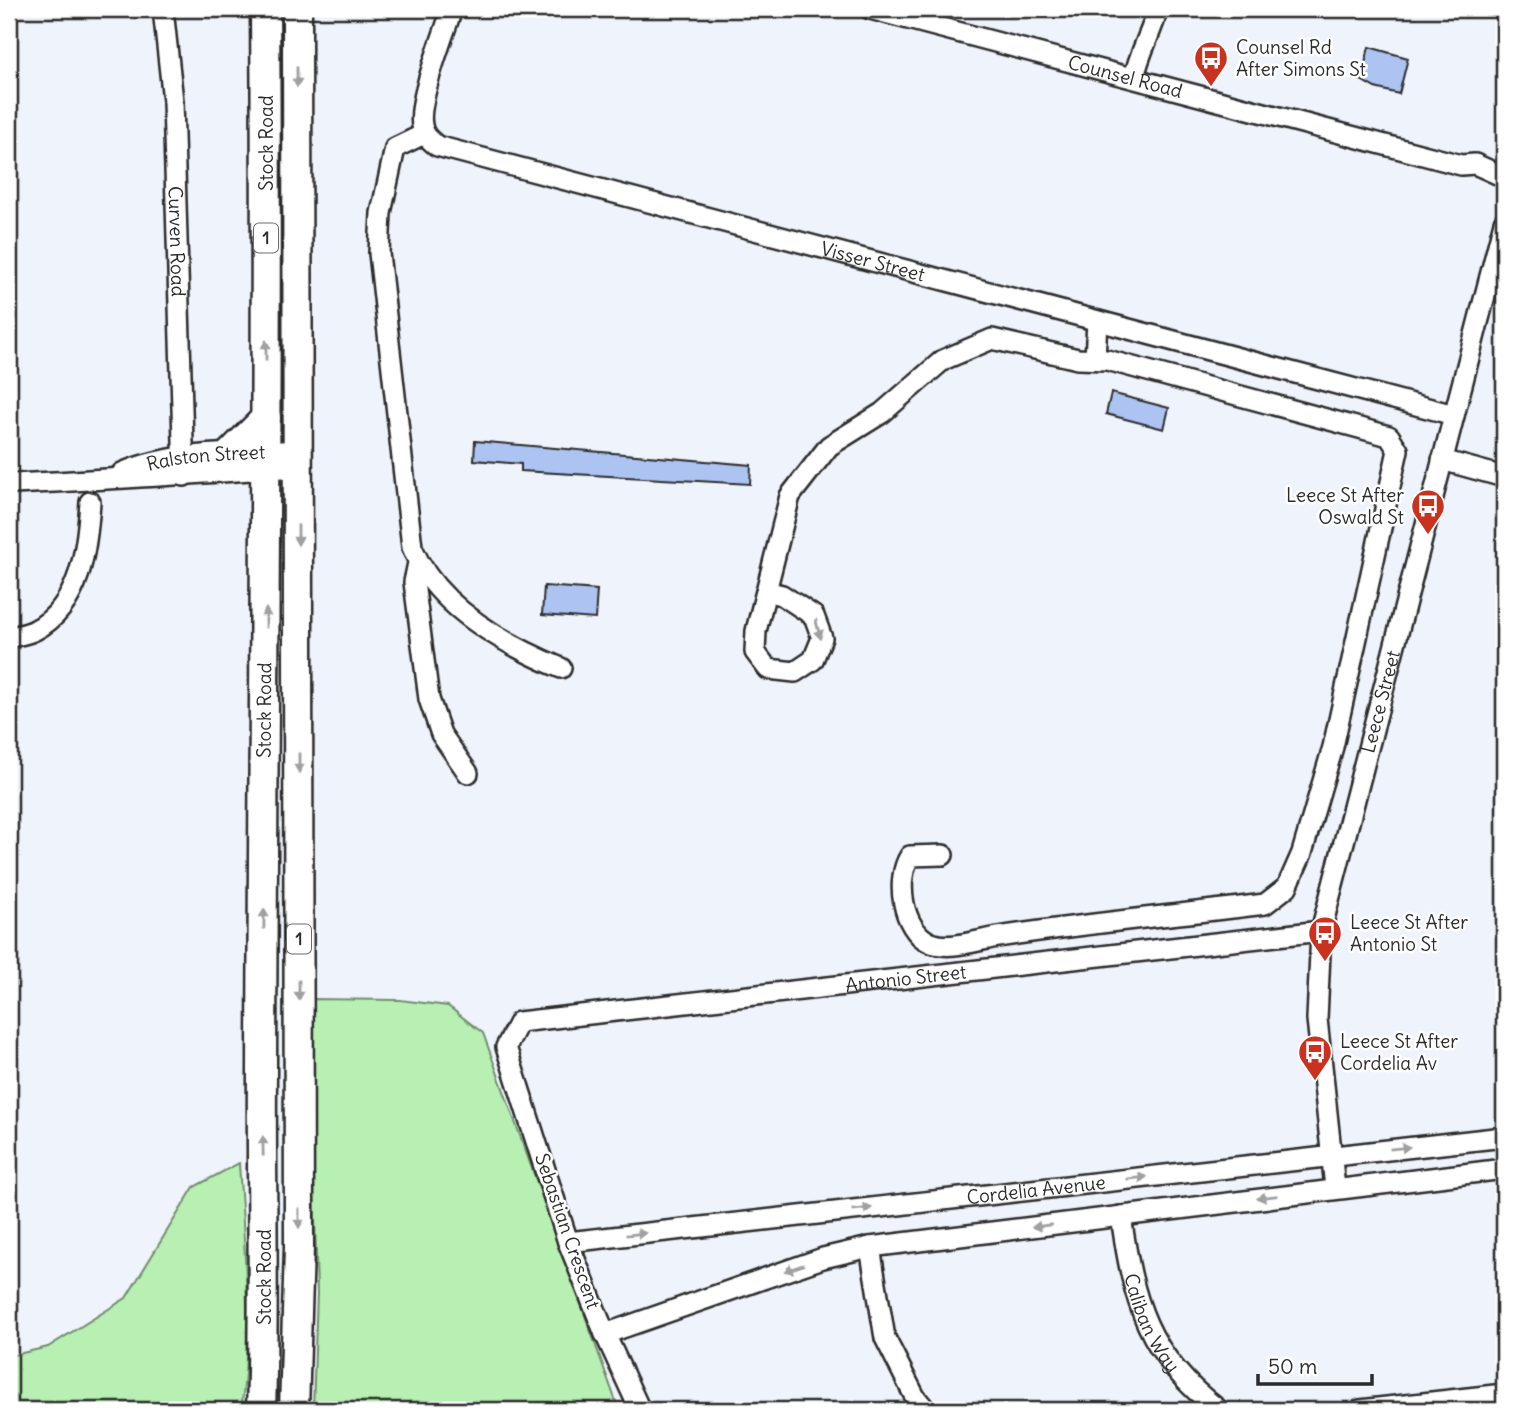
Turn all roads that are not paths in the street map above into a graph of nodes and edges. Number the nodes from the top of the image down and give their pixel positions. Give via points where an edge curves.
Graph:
1 (163, 9) edge
2 (265, 9) edge
3 (297, 9) edge
4 (452, 9) edge
5 (870, 9) edge
6 (1158, 9) edge
7 (1140, 80) junction
8 (424, 134) junction
9 (1461, 165) junction
10 (1504, 177) edge
11 (1504, 190) edge
12 (1504, 222) edge
13 (1097, 321) junction
14 (1095, 359) junction
15 (1454, 415) junction
16 (267, 418) junction
17 (230, 454) junction
18 (298, 459) junction
19 (1442, 460) junction
20 (266, 461) junction
21 (184, 467) junction
22 (1504, 477) edge
23 (9, 484) edge
24 (90, 502) dead end
25 (418, 564) junction
26 (766, 592) dead end
27 (9, 638) edge
28 (561, 668) dead end
29 (468, 773) dead end
30 (943, 855) dead end
31 (1321, 932) junction
32 (506, 1048) joint
33 (1504, 1137) edge
34 (1332, 1156) junction
35 (1504, 1169) edge
36 (1335, 1188) junction
37 (1121, 1216) junction
38 (568, 1242) junction
39 (870, 1247) junction
40 (605, 1334) junction
41 (1504, 1394) edge
42 (261, 1410) edge
43 (294, 1410) edge
44 (640, 1410) edge
45 (926, 1410) edge
46 (1219, 1410) edge
47 (1360, 1410) edge

1 - 21 street, Curven Road via 173,101
16 -> 2 highway, Stock Road / 1
3 -> 18 highway, Stock Road / 1
4 - 8 street via 423,105
5 - 7 street, Counsel Road
6 - 7 street via 1150,39 1140,52
7 - 9 street, Counsel Road
8 - 13 street, Visser Street via 437,146
8 - 25 street via 395,148 379,232 410,534
9 - 10 street, Counsel Road via 1475,164
9 - 11 street, Counsel Road via 1471,176
12 - 15 street, Leece Street
13 - 14 street
13 - 15 street, Visser Street
14 - 26 street via 992,339 943,360 882,412 830,446 790,496
14 - 30 street via 1389,436 1398,450 1333,747 1302,853 1287,887 1265,904 949,945 929,942 915,928 904,894 904,866 910,856
15 - 19 street, Leece Street
16 - 17 highway
16 - 20 highway, Stock Road / 1
17 - 20 street, Ralston Street
17 - 21 street, Ralston Street
18 - 20 street, Ralston Street
18 -> 43 highway, Stock Road / 1 via 299,1248
19 - 22 street
19 - 31 street, Leece Street
20 - 21 street, Ralston Street
42 -> 20 highway, Stock Road / 1 via 265,1316
21 - 23 street, Ralston Street via 137,467 115,476
24 - 27 street via 75,588 35,630
25 - 28 street via 475,622 516,649
25 - 29 street via 414,582 429,699 440,734
31 - 32 street, Antonio Street via 519,1022
31 - 34 street, Leece Street via 1317,1019
32 - 38 street, Sebastian Crescent
34 -> 33 street, Cordelia Avenue
34 - 36 street, Leece Street
38 -> 34 street, Cordelia Avenue
35 - 36 street, Cordelia Avenue
36 -> 37 street, Cordelia Avenue
37 -> 39 street, Cordelia Avenue
37 - 46 street, Caliban Way via 1130,1279 1148,1330 1188,1387
38 - 40 street, Sebastian Crescent
39 -> 40 street, Cordelia Avenue via 823,1258
39 - 45 street via 885,1338
40 - 44 street, Sebastian Crescent
41 - 47 street

